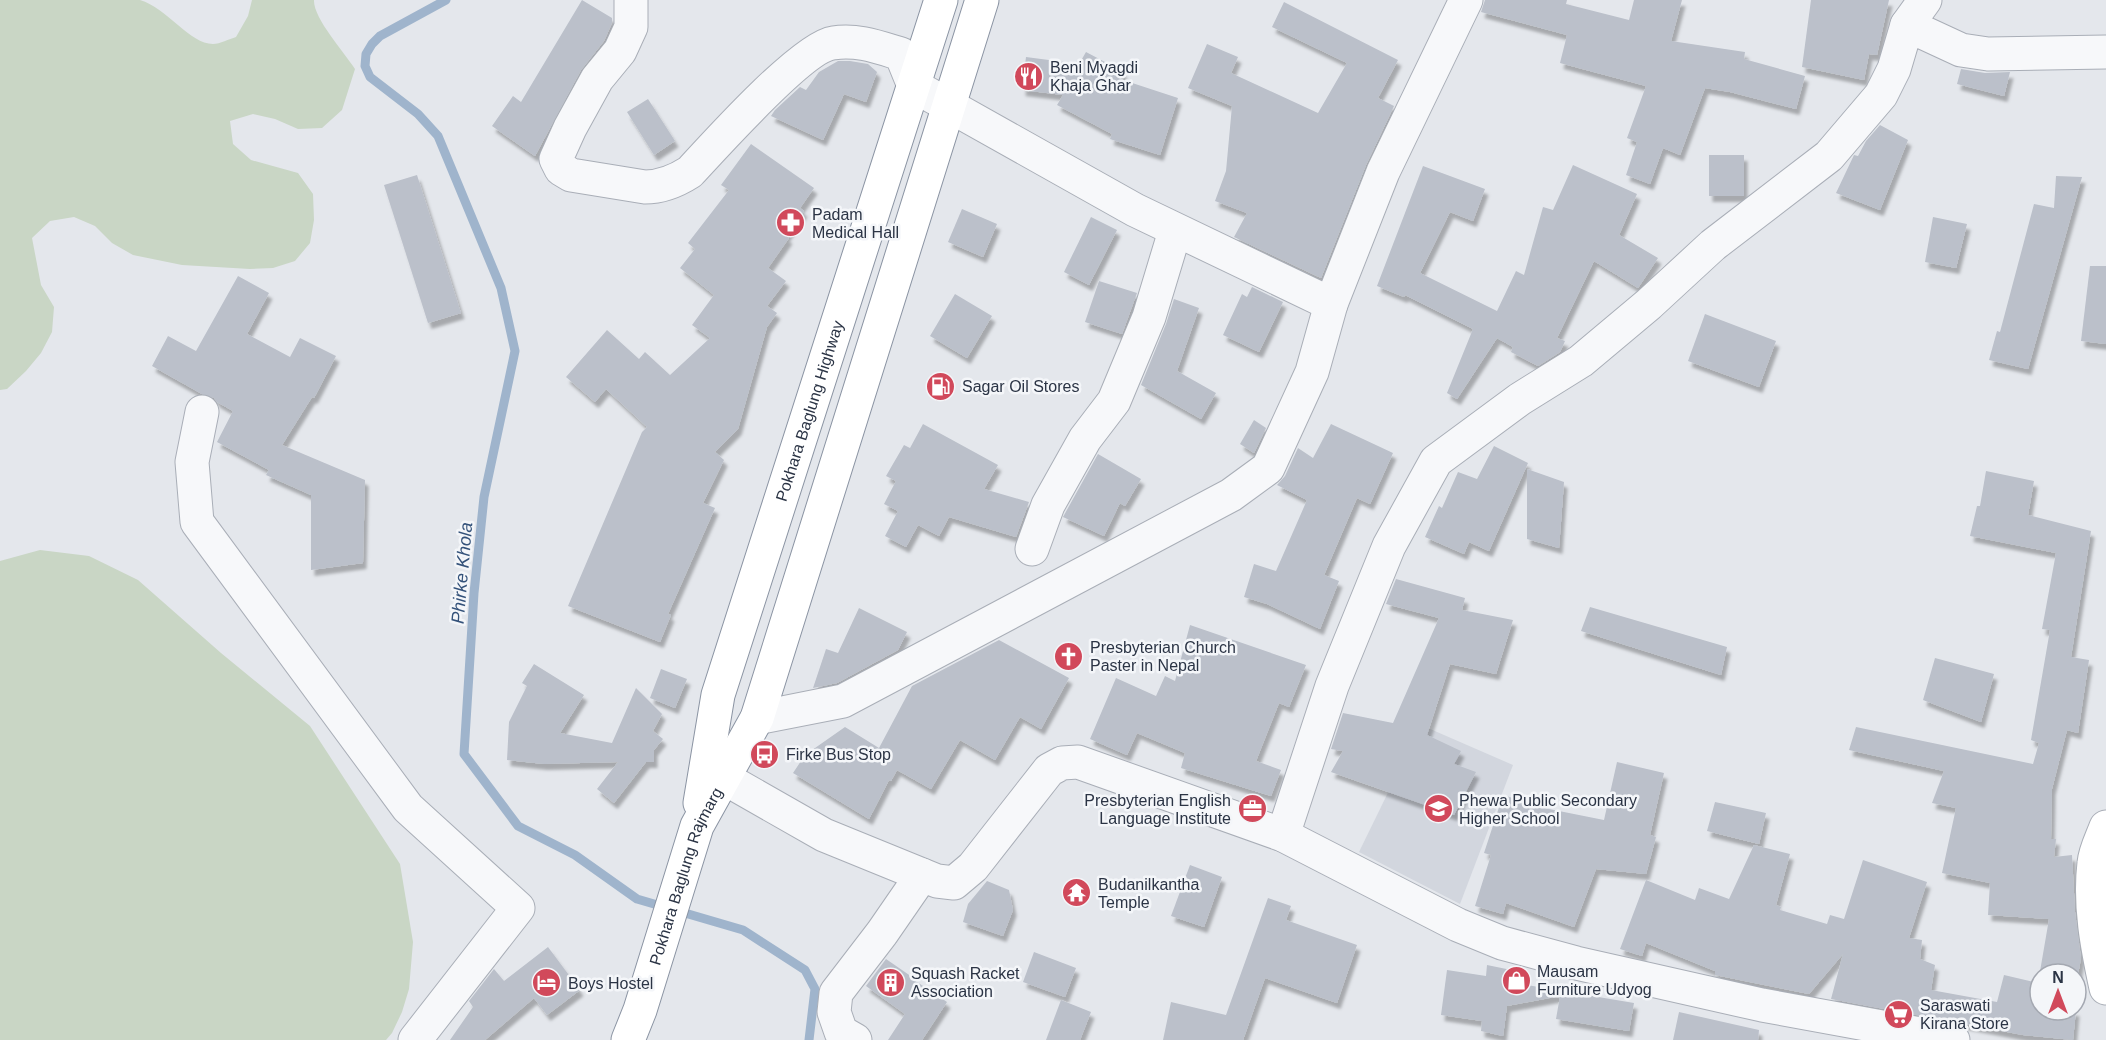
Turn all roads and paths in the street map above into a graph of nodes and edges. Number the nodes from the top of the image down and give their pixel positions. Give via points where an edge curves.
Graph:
1 (631, 0) edge
2 (941, 0) edge
3 (982, 0) edge
4 (1466, 0) edge
5 (1916, 13) edge
6 (2106, 52) edge
7 (914, 86) junction
8 (950, 105) junction
9 (1174, 231) junction
10 (1331, 304) junction
11 (202, 412) dead end
12 (1032, 549) dead end
13 (756, 718) junction
14 (724, 778) junction
15 (697, 826) junction
16 (2106, 827) edge
17 (1283, 835) junction
18 (922, 875) junction
19 (2106, 988) edge
20 (638, 1025) edge
21 (415, 1040) edge
22 (628, 1040) edge
23 (855, 1040) edge
24 (1953, 1040) edge

1 - 7 street via 631,27 620,51 597,80 556,159 561,169 571,175 645,188 680,179 812,52 831,43 856,41 901,54
2 - 7 main road, Pokhara Baglung Highway
3 - 8 main road
4 - 10 street via 1383,172
5 - 6 street via 1961,50 1988,54
5 - 17 street via 1881,95 1828,156 1713,245 1581,361 1520,399 1436,461 1389,546 1332,686
7 - 8 street
7 - 15 main road, Pokhara Baglung Highway via 718,695
8 - 9 street
8 - 13 main road
9 - 10 street
9 - 12 street via 1149,317 1114,401 1085,439 1048,505
10 - 13 street via 1312,372 1268,468 1231,495 843,701
11 - 21 street via 192,462 197,522 408,808 518,908
13 - 14 main road
14 - 15 main road, Pokhara Baglung Rajmarg
14 - 18 street via 824,835
15 - 20 main road, Pokhara Baglung Rajmarg
16 - 19 main road via 2094,861 2093,904
17 - 18 street via 1078,762 1062,763 1049,770 973,867 954,883
17 - 24 street via 1458,925 1502,942 1762,1005
18 - 23 street via 836,993 834,1012 841,1032
20 - 22 main road

